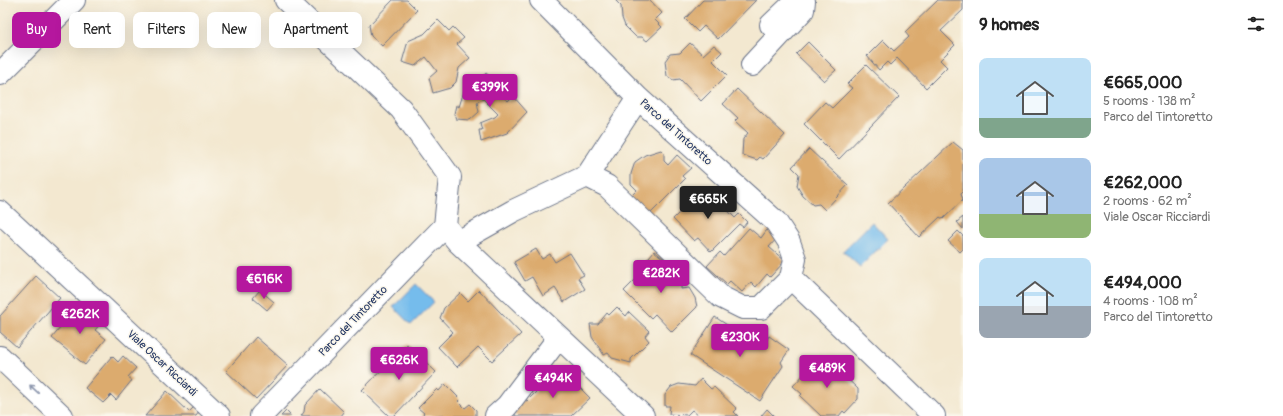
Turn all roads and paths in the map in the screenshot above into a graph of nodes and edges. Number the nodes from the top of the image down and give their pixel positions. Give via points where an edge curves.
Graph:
1 (74, 0) edge
2 (286, 0) edge
3 (541, 0) edge
4 (771, 25) dead end
5 (4, 63) edge
6 (752, 65) dead end
7 (638, 98) junction
8 (587, 176) junction
9 (0, 212) edge
10 (452, 234) junction
11 (791, 278) junction
12 (560, 337) junction
13 (0, 357) edge
14 (62, 416) edge
15 (219, 416) edge
16 (261, 416) edge
17 (496, 416) edge
18 (643, 416) edge
19 (934, 416) edge

1 - 5 street
2 - 10 street via 400,109 450,177
3 - 7 street, Parco del Tintoretto
4 - 6 street via 796,1 804,1 803,10
7 - 8 street, Parco del Tintoretto
7 - 11 street, Parco del Tintoretto via 776,222 789,242 795,259
8 - 10 street, Parco del Tintoretto via 513,211
8 - 11 street via 607,186 726,300 743,308 760,308
9 - 15 street, Viale Oscar Ricciardi
10 - 12 street
10 - 16 street, Parco del Tintoretto
11 - 19 street
12 - 17 street via 507,406
12 - 18 street
14 -> 13 street

